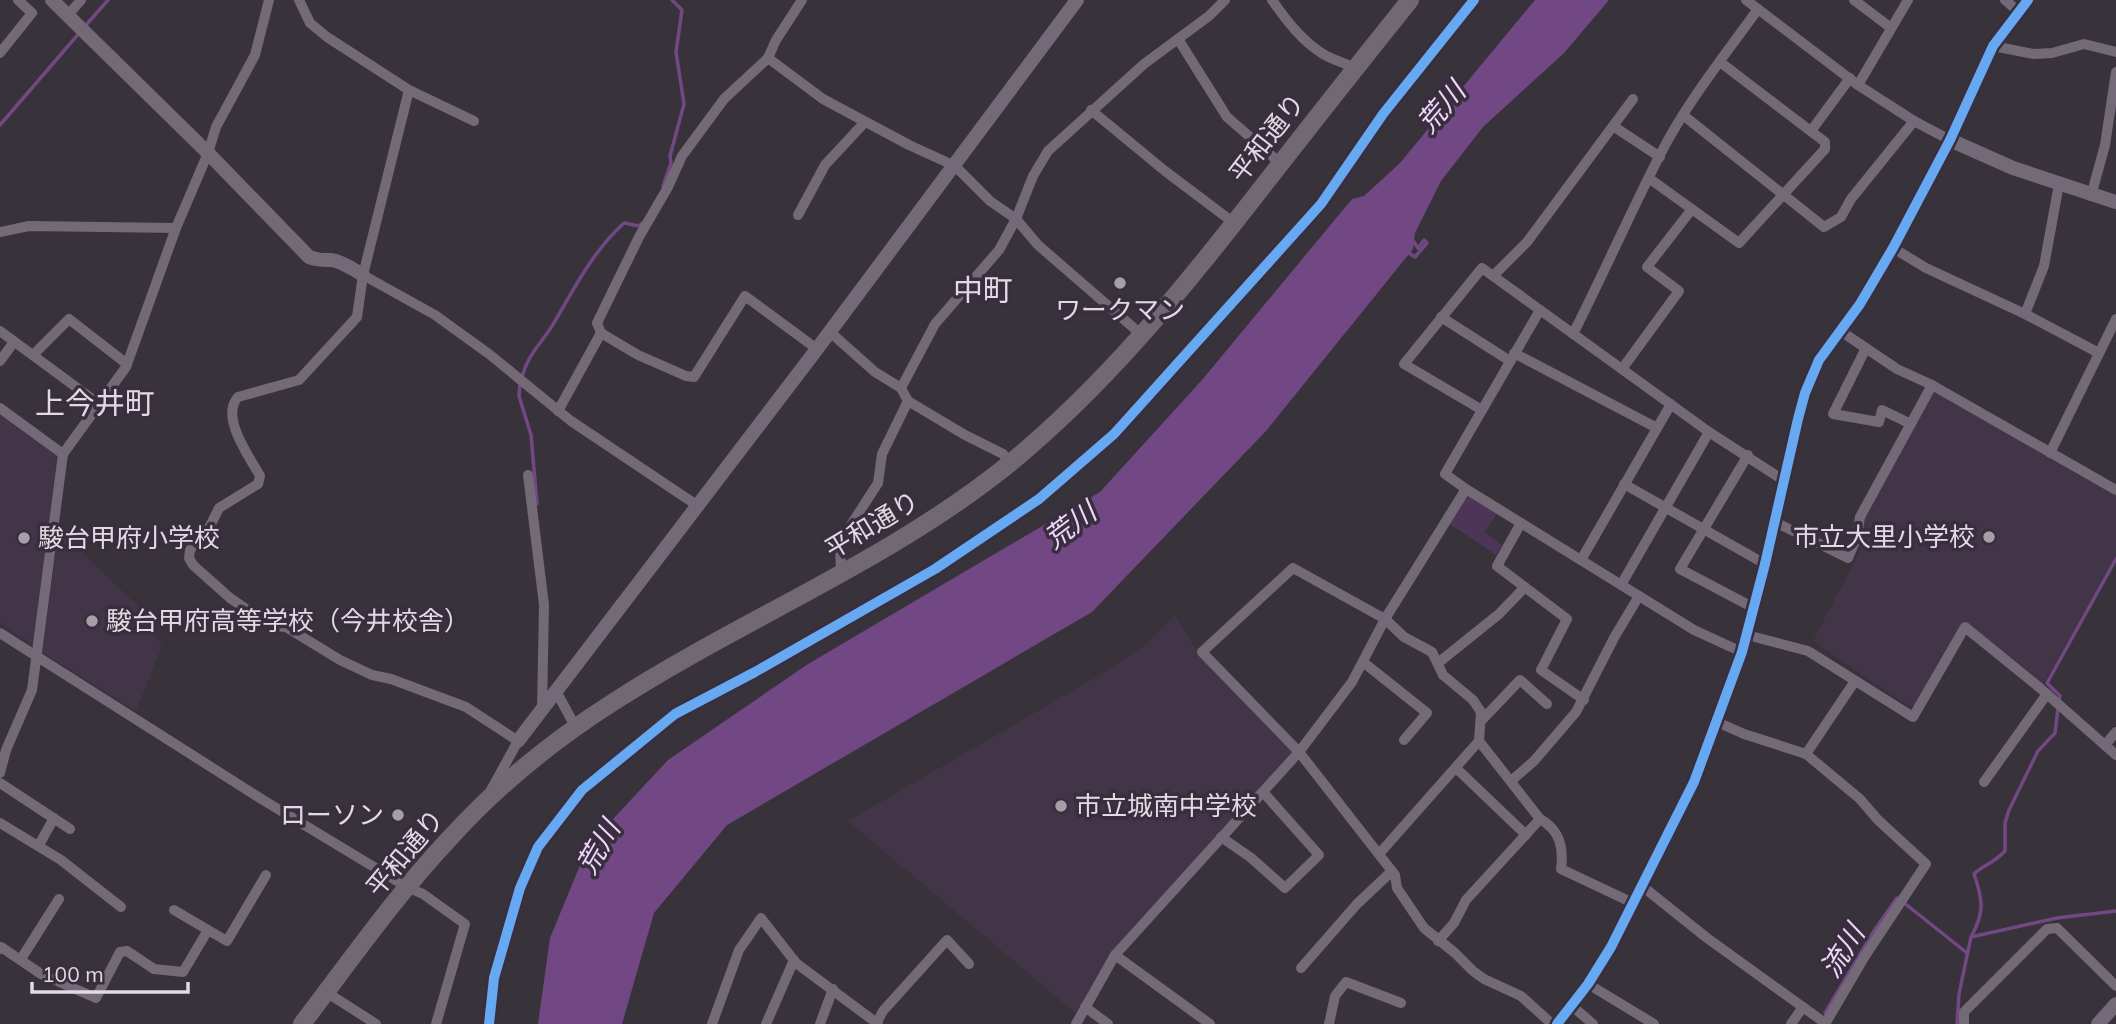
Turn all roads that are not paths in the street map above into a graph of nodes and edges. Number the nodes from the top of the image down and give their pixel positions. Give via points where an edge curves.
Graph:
1 (18, 0) edge
2 (52, 0) edge
3 (81, 0) edge
4 (268, 0) edge
5 (299, 0) edge
6 (802, 0) edge
7 (1077, 0) edge
8 (1225, 0) edge
9 (1272, 0) edge
10 (1410, 0) edge
11 (1746, 0) edge
12 (1854, 0) edge
13 (1908, 0) edge
14 (2005, 0) edge
15 (2023, 6) edge
16 (1758, 9) junction
17 (72, 20) junction
18 (1891, 28) junction
19 (1178, 39) junction
20 (1993, 46) junction
21 (2116, 52) edge
22 (0, 53) edge
23 (768, 58) junction
24 (1720, 62) junction
25 (1355, 68) junction
26 (2116, 72) edge
27 (1854, 82) junction
28 (409, 90) junction
29 (1633, 99) dead end
30 (1091, 110) junction
31 (1683, 115) junction
32 (474, 121) dead end
33 (1914, 121) junction
34 (865, 122) junction
35 (1613, 125) junction
36 (1811, 131) junction
37 (1950, 140) junction
38 (208, 153) junction
39 (1660, 157) junction
40 (1281, 164) junction
41 (954, 166) junction
42 (1650, 179) junction
43 (2059, 184) junction
44 (1784, 194) junction
45 (2091, 196) junction
46 (2116, 202) edge
47 (1692, 209) junction
48 (798, 215) dead end
49 (1016, 219) junction
50 (1234, 223) junction
51 (176, 228) junction
52 (0, 232) edge
53 (1893, 248) junction
54 (363, 275) junction
55 (1493, 276) junction
56 (1540, 310) junction
57 (2025, 314) junction
58 (1441, 317) junction
59 (2116, 318) edge
60 (1839, 330) junction
61 (0, 331) edge
62 (830, 331) junction
63 (601, 333) junction
64 (1573, 334) junction
65 (1143, 336) junction
66 (15, 342) junction
67 (1866, 348) junction
68 (817, 349) junction
69 (2099, 353) junction
70 (33, 355) junction
71 (1512, 357) junction
72 (0, 361) edge
73 (127, 364) junction
74 (1622, 369) junction
75 (1932, 385) junction
76 (901, 388) junction
77 (908, 401) junction
78 (99, 404) junction
79 (1671, 404) junction
80 (0, 408) edge
81 (1482, 410) junction
82 (558, 411) junction
83 (1911, 424) junction
84 (1657, 428) junction
85 (1709, 432) junction
86 (2050, 453) junction
87 (63, 454) junction
88 (1748, 455) junction
89 (1010, 463) junction
90 (528, 475) dead end
91 (1783, 480) junction
92 (1624, 484) junction
93 (1466, 489) junction
94 (2116, 489) edge
95 (698, 506) junction
96 (1665, 508) junction
97 (1775, 522) junction
98 (1521, 523) junction
99 (1704, 529) junction
100 (1580, 560) junction
101 (1765, 564) junction
102 (841, 574) junction
103 (1621, 585) junction
104 (1525, 587) junction
105 (1639, 597) junction
106 (1754, 608) junction
107 (1385, 619) junction
108 (0, 633) edge
109 (1747, 635) junction
110 (1742, 652) junction
111 (37, 657) junction
112 (1363, 662) junction
113 (1438, 663) junction
114 (1855, 681) junction
115 (556, 691) junction
116 (2053, 699) junction
117 (1584, 700) junction
118 (1547, 704) dead end
119 (542, 710) junction
120 (1480, 721) junction
121 (1717, 722) junction
122 (576, 728) junction
123 (2116, 732) edge
124 (1404, 740) dead end
125 (518, 741) junction
126 (1479, 741) junction
127 (2105, 745) junction
128 (1299, 752) junction
129 (1806, 754) junction
130 (2116, 755) edge
131 (1456, 768) junction
132 (0, 773) edge
133 (1511, 781) junction
134 (1984, 782) dead end
135 (0, 783) edge
136 (1263, 792) junction
137 (485, 802) junction
138 (54, 818) junction
139 (1540, 819) junction
140 (0, 823) edge
141 (70, 829) dead end
142 (1526, 835) junction
143 (1222, 836) junction
144 (39, 845) junction
145 (1379, 854) junction
146 (1392, 872) junction
147 (266, 875) dead end
148 (1642, 886) junction
149 (407, 887) junction
150 (59, 899) dead end
151 (1633, 904) junction
152 (121, 907) dead end
153 (174, 910) dead end
154 (208, 930) junction
155 (1438, 941) junction
156 (0, 948) edge
157 (1115, 955) junction
158 (21, 959) junction
159 (794, 960) junction
160 (969, 964) dead end
161 (1301, 968) dead end
162 (1588, 984) junction
163 (2116, 986) edge
164 (833, 989) junction
165 (326, 992) junction
166 (1401, 1003) dead end
167 (2116, 1004) edge
168 (1572, 1006) junction
169 (1085, 1007) junction
170 (1803, 1007) junction
171 (1825, 1023) edge
172 (302, 1024) edge
173 (376, 1024) edge
174 (436, 1024) edge
175 (712, 1024) edge
176 (766, 1024) edge
177 (820, 1024) edge
178 (877, 1024) edge
179 (1076, 1024) edge
180 (1108, 1024) edge
181 (1210, 1024) edge
182 (1329, 1024) edge
183 (1555, 1024) edge
184 (1593, 1024) edge
185 (1654, 1024) edge
186 (1791, 1024) edge
187 (1964, 1024) edge
188 (2098, 1024) edge

1 - 22 street via 32,13
2 - 17 street
3 - 17 street
4 - 38 street via 255,55 216,127
5 - 28 street via 310,23 327,37
6 - 23 street
7 - 41 street
8 - 19 street
9 - 25 street via 1284,18 1324,55
10 - 25 highway, 平和通り
11 - 16 street
12 - 18 street
13 - 18 street
14 - 15 street
15 - 20 street
16 - 24 street
16 - 27 street
17 - 38 street
18 - 27 street
19 - 30 street
19 - 40 street via 1227,117
20 - 21 street via 2034,54 2084,44
20 - 37 street
23 - 34 street via 806,88
23 - 63 street via 724,99 682,156 610,292 597,323
24 - 31 street
24 - 36 street
25 - 40 highway, 平和通り
26 - 45 street via 2105,145
27 - 33 street
27 - 36 street
28 - 32 street
28 - 54 street
29 - 35 street
30 - 49 street via 1048,151
30 - 50 street
31 - 39 street
31 - 44 street
33 - 37 street
33 - 44 street via 1841,217 1824,227
34 - 41 street
34 - 48 street via 825,166
35 - 39 street
35 - 55 street via 1527,242
36 - 44 street via 1825,142 1825,149
37 - 43 street
37 - 53 street
38 - 51 street
38 - 54 street via 309,257 342,263
39 - 42 street
40 - 50 highway, 平和通り
41 - 49 street
41 - 62 street
42 - 47 street
42 - 64 street
43 - 45 street
43 - 57 street via 2044,266
44 - 47 street via 1739,243
45 - 46 street
47 - 74 street via 1647,267 1679,291
49 - 65 street via 1038,245
49 - 76 street via 999,250 935,324
50 - 65 highway, 平和通り
51 - 52 street via 29,226
51 - 73 street
53 - 57 street
53 - 60 street
54 - 82 street via 435,315
54 - 125 street via 357,317 299,380 234,401 231,422 260,476 258,484 219,508 189,558 230,598 271,626 286,627 372,675 466,707
55 - 56 street
55 - 58 street via 1482,268
56 - 64 street
56 - 71 street
57 - 69 street
58 - 71 street
58 - 81 street via 1404,364
59 - 69 street
60 - 67 street
60 - 91 street via 1805,393
61 - 66 street
62 - 68 street
62 - 76 street via 875,372
63 - 68 street via 638,355 694,377 745,296
63 - 82 street
64 - 74 street
65 - 89 highway, 平和通り
66 - 70 street
66 - 72 street
67 - 75 street
67 - 83 street via 1833,414 1879,422 1882,410
68 - 95 street
69 - 86 street
70 - 73 street via 69,319
70 - 78 street
71 - 81 street
71 - 84 street
73 - 78 street
74 - 79 street
75 - 83 street
75 - 86 street
76 - 77 street
77 - 89 street via 1003,454
77 - 102 street via 883,454 878,483 840,542
78 - 87 street
79 - 84 street
79 - 85 street
80 - 87 street
81 - 93 street via 1445,474
82 - 95 street
83 - 97 street via 1860,517 1848,558
84 - 92 street
85 - 88 street
85 - 96 street
86 - 94 street
87 - 111 street
88 - 91 street
88 - 99 street
89 - 102 highway, 平和通り via 925,525
90 - 119 street via 544,605
91 - 97 street
92 - 96 street
92 - 100 street
93 - 98 street
93 - 107 street
95 - 115 street
96 - 99 street
96 - 103 street
97 - 101 street
98 - 100 street
98 - 104 street via 1497,566
99 - 101 street
99 - 106 street via 1680,569
100 - 103 street
101 - 106 street
102 - 122 highway, 平和通り via 644,682
103 - 105 street
104 - 113 street
104 - 117 street via 1567,619 1541,670
105 - 110 street
105 - 117 street
106 - 109 street
107 - 112 street
107 - 113 street via 1404,638 1432,652
107 - 128 street via 1293,568 1202,652
108 - 111 street
109 - 110 street
109 - 114 street via 1808,652
110 - 121 street
111 - 132 street via 32,690
111 - 149 street
112 - 124 street via 1427,713
112 - 128 street
113 - 120 street via 1443,675 1474,701 1481,712
114 - 116 street via 1913,717 1965,627
114 - 129 street
115 - 119 street
115 - 122 street
116 - 127 street
116 - 134 street
117 - 133 street via 1534,761
118 - 120 street via 1520,680
119 - 125 street
120 - 126 street
121 - 129 street
121 - 148 street via 1694,782
122 - 137 highway, 平和通り
123 - 127 street
125 - 137 street
126 - 131 street
126 - 133 street
127 - 130 street
128 - 136 street
128 - 145 street
129 - 171 street via 1926,864
131 - 142 street
131 - 145 street
133 - 139 street
135 - 138 street
136 - 143 street
136 - 143 street via 1319,855 1286,888
137 - 149 highway, 平和通り
138 - 141 street
138 - 144 street
139 - 142 street
139 - 151 street via 1550,824 1563,846 1561,869
140 - 144 street
142 - 155 street via 1466,900
143 - 157 street
144 - 152 street
145 - 146 street
146 - 155 street via 1397,888
146 - 161 street
147 - 154 street via 227,941
148 - 151 street
148 - 170 street
149 - 165 highway, 平和通り
149 - 174 street via 465,924
150 - 158 street
151 - 162 street
153 - 154 street
154 - 158 street via 183,972 154,969 127,951 120,953 96,998 41,974
155 - 183 street via 1484,979 1521,996
156 - 158 street
157 - 169 street
157 - 181 street
159 - 164 street
159 - 175 street via 761,918 739,950
159 - 176 street
160 - 178 street via 947,940 883,1011
162 - 168 street
162 - 185 street
163 - 187 street via 2057,928 2047,929 1964,1012
164 - 177 street
164 - 178 street
165 - 172 highway, 平和通り
165 - 173 street
166 - 182 street via 1346,982 1335,996
167 - 188 street
168 - 183 street
168 - 184 street
169 - 179 street
169 - 180 street
170 - 171 street
170 - 186 street

